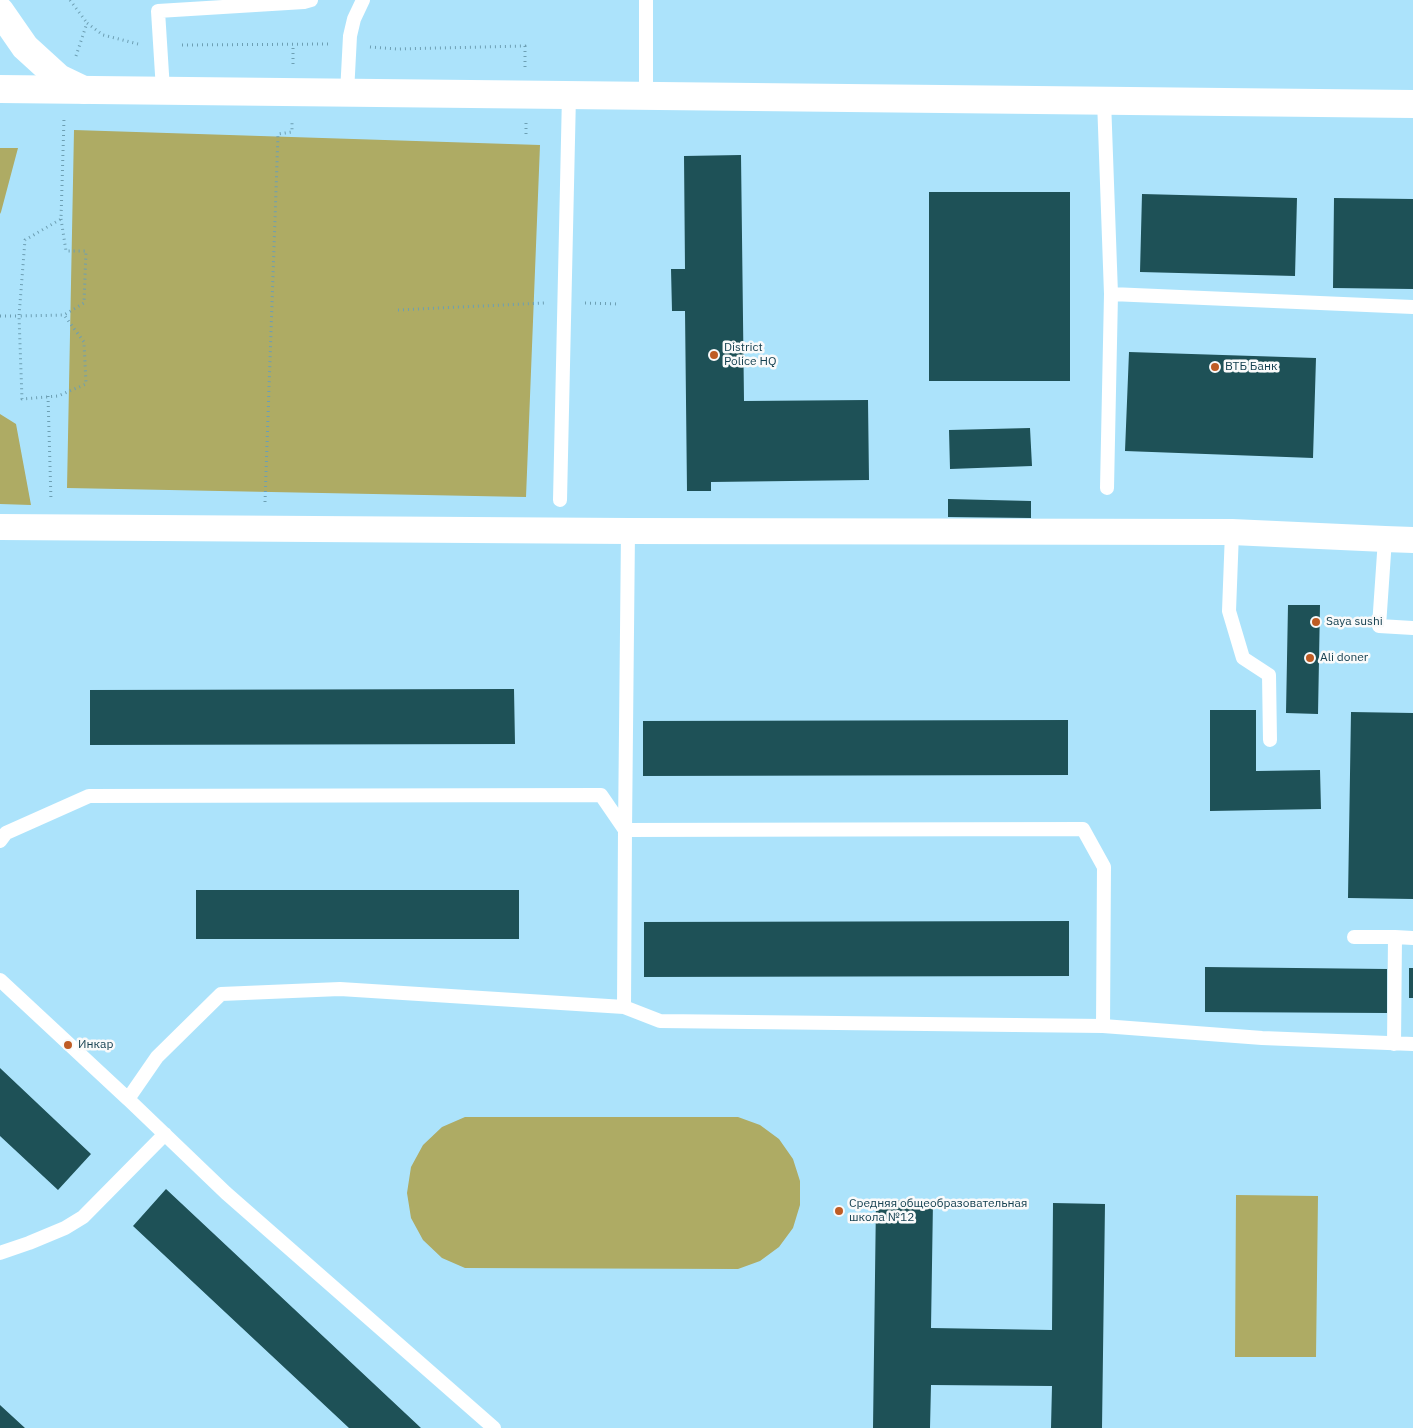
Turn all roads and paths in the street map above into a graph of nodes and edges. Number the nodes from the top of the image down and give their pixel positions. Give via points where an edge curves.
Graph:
1 (70, 0) edge
2 (311, 0) edge
3 (363, 0) edge
4 (646, 0) edge
5 (0, 11) edge
6 (87, 23) dead end
7 (293, 44) dead end
8 (0, 89) edge
9 (84, 90) junction
10 (163, 90) junction
11 (293, 92) junction
12 (347, 92) junction
13 (570, 95) junction
14 (646, 95) junction
15 (1104, 100) junction
16 (1413, 104) edge
17 (61, 219) dead end
18 (1111, 294) junction
19 (565, 302) junction
20 (620, 304) dead end
21 (1413, 307) edge
22 (398, 310) dead end
23 (64, 314) junction
24 (48, 396) junction
25 (1107, 488) dead end
26 (560, 500) dead end
27 (0, 526) edge
28 (52, 527) junction
29 (264, 528) junction
30 (628, 531) junction
31 (1232, 532) junction
32 (1385, 539) junction
33 (1413, 540) edge
34 (1413, 628) edge
35 (1270, 740) dead end
36 (625, 830) junction
37 (0, 841) edge
38 (1354, 937) dead end
39 (1395, 937) junction
40 (1413, 938) edge
41 (0, 980) edge
42 (624, 1007) junction
43 (1103, 1026) junction
44 (1394, 1044) junction
45 (1413, 1044) edge
46 (128, 1099) junction
47 (165, 1134) junction
48 (0, 1253) edge
49 (494, 1428) edge

1 - 6 path
2 - 10 lane via 158,11
3 - 12 lane via 350,36
4 - 14 lane
5 - 9 street via 25,47 59,78
7 - 11 path
8 - 9 street
9 - 10 street
10 - 11 street
11 - 12 street
11 - 29 path via 292,132 278,134
12 - 13 street
13 - 14 street
13 - 19 lane
14 - 15 street
15 - 16 street
15 - 18 lane
17 - 23 path via 66,251 86,251 84,304
18 - 21 lane
18 - 25 lane
19 - 20 path
19 - 22 path
19 - 26 lane
23 - 24 path via 84,342 86,384 58,396
23 - 24 path via 19,316 22,399
24 - 28 path
27 - 28 street
28 - 29 street
29 - 30 street
30 - 31 street
30 - 36 lane
31 - 32 street
31 - 35 lane via 1229,611 1243,658 1269,675
32 - 33 street
32 - 34 lane via 1379,626
36 - 37 lane via 601,795 89,796 6,833
36 - 42 lane
36 - 43 lane via 1084,829 1104,867
38 - 39 lane
39 - 40 lane
39 - 44 lane
41 - 46 lane
42 - 43 lane via 660,1021
42 - 46 lane via 340,989 221,994 157,1056
43 - 44 lane
44 - 45 lane
46 - 47 lane
47 - 48 lane via 83,1217 29,1244
47 - 49 lane via 226,1193

